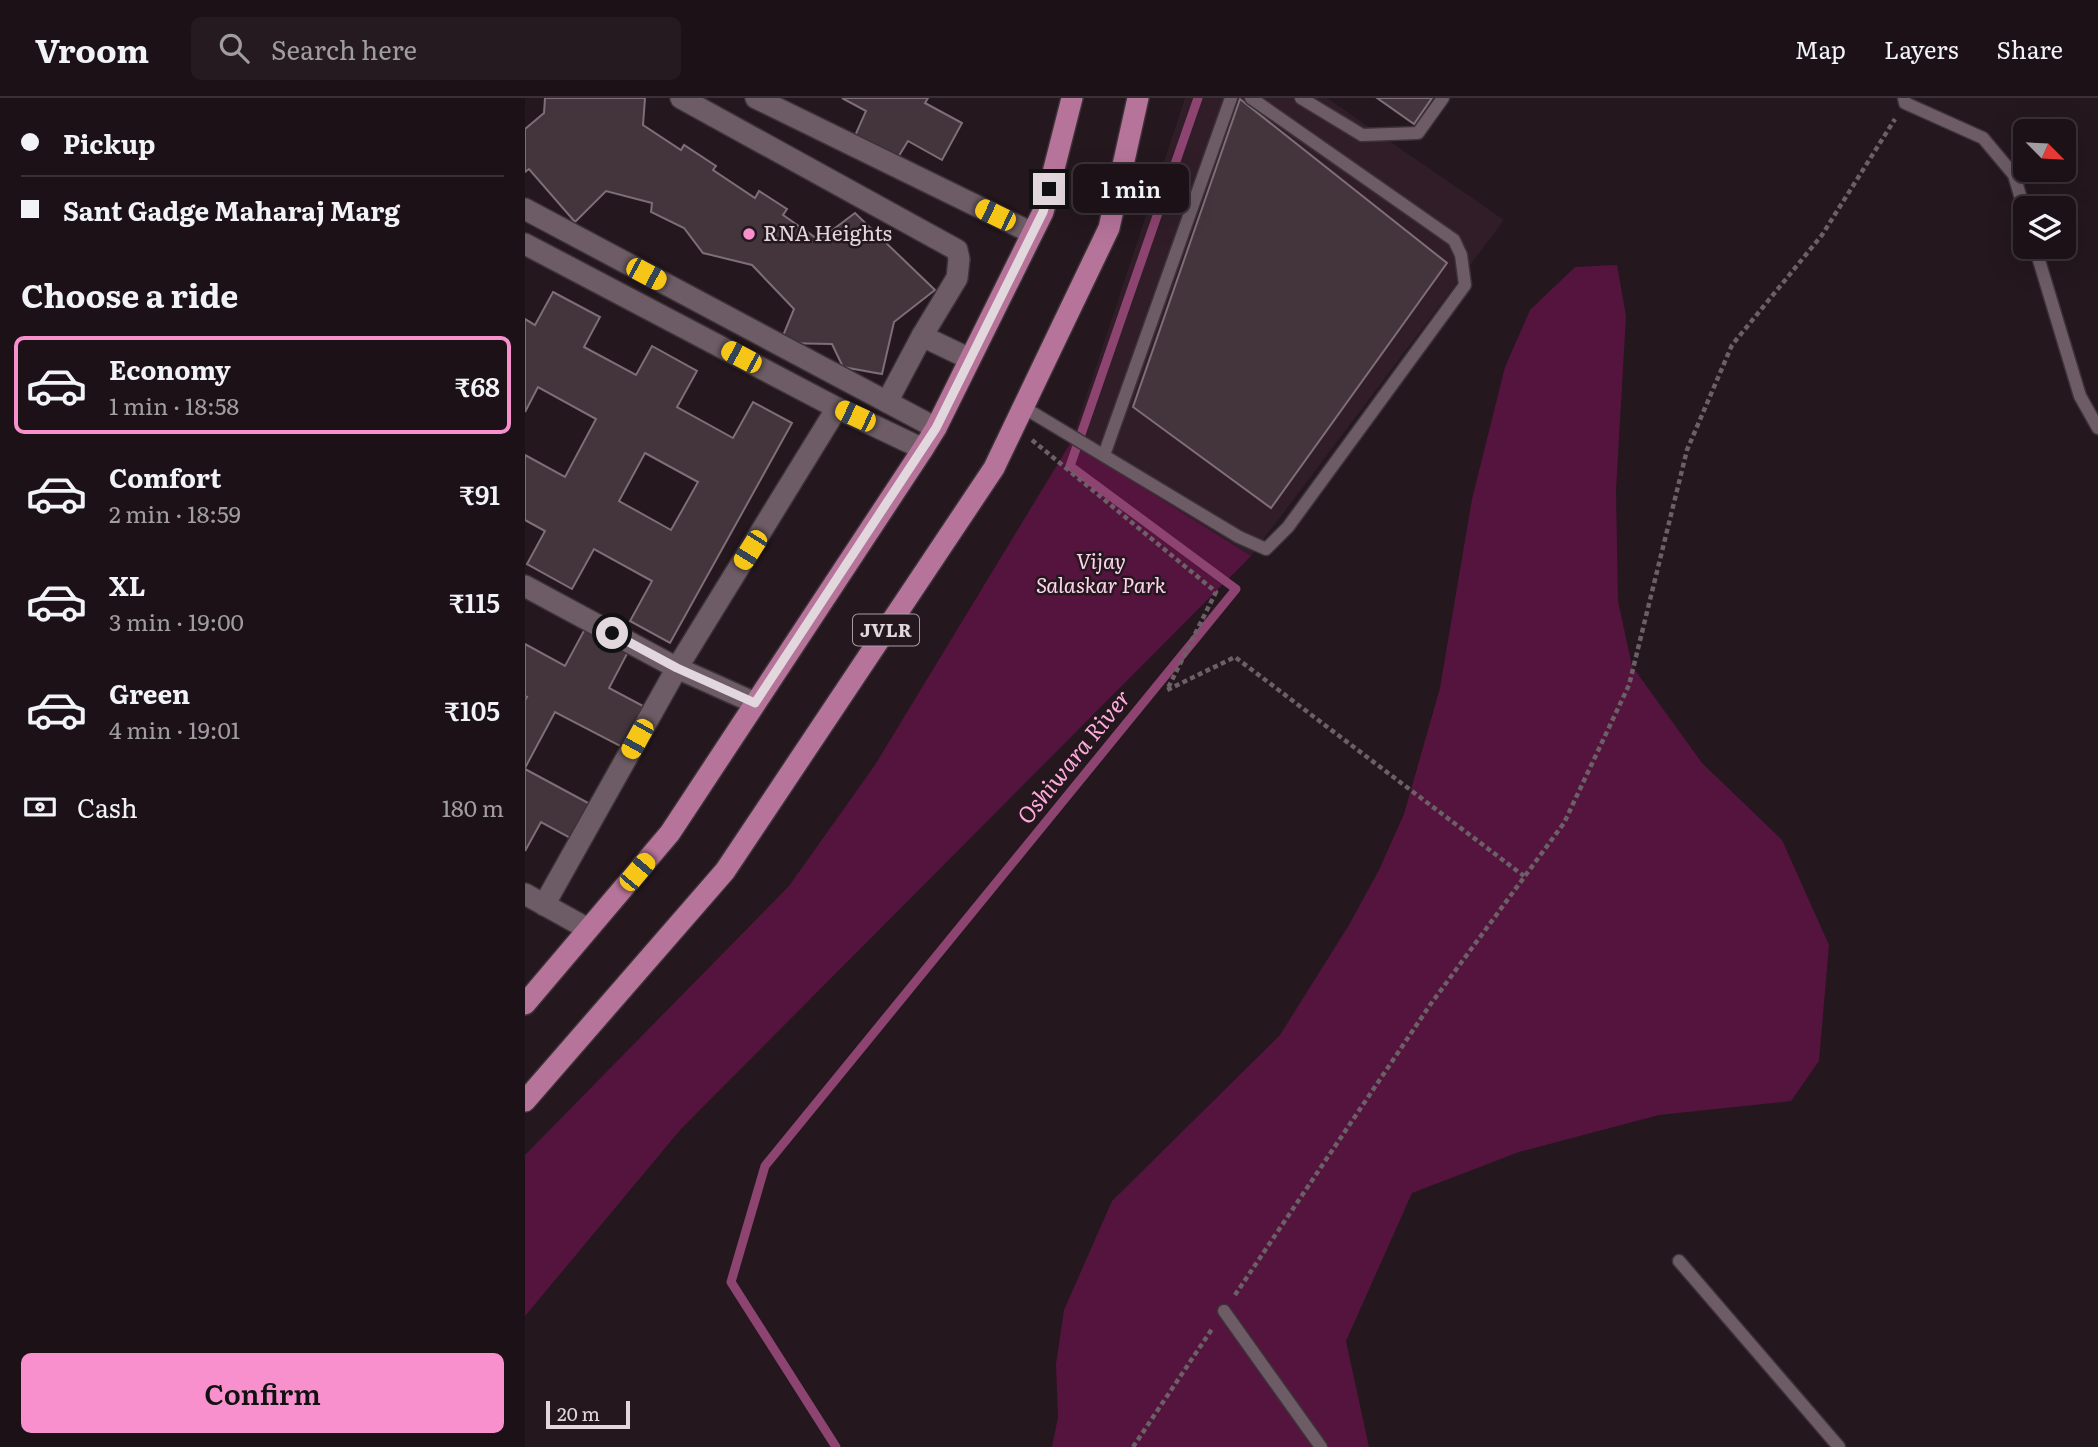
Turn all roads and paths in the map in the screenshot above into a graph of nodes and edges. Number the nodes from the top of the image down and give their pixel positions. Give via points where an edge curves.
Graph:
1 (681, 98) edge
2 (756, 98) edge
3 (1072, 98) edge
4 (1138, 98) edge
5 (1231, 98) edge
6 (1251, 98) edge
7 (1301, 98) edge
8 (1443, 98) edge
9 (1905, 100) edge
10 (2020, 196) edge
11 (525, 209) edge
12 (1032, 233) junction
13 (525, 244) edge
14 (2039, 259) edge
15 (922, 336) junction
16 (970, 359) junction
17 (887, 402) junction
18 (837, 408) junction
19 (1019, 416) junction
20 (936, 428) junction
21 (2098, 428) edge
22 (923, 449) junction
23 (1104, 455) junction
24 (525, 586) edge
25 (677, 668) junction
26 (755, 703) junction
27 (1524, 876) junction
28 (525, 894) edge
29 (544, 905) junction
30 (588, 929) junction
31 (525, 1004) edge
32 (525, 1101) edge
33 (1679, 1261) dead end
34 (1224, 1311) junction
35 (1133, 1447) edge
36 (1321, 1447) edge
37 (1839, 1447) edge

1 - 15 street via 957,250 957,278
2 - 12 street
3 - 12 main road via 1043,212
4 - 19 main road, JVLR via 1109,228
5 - 23 lane
6 - 23 lane via 1454,240 1465,285 1288,527 1266,549
7 - 8 lane via 1362,135 1418,133
9 - 10 lane via 1983,138 2014,175
9 - 27 path via 1822,235 1732,345 1687,450 1629,685 1564,823
11 - 17 street
12 - 16 main road
13 - 18 street
14 - 21 lane via 2080,396
15 - 16 street
15 - 17 street
16 - 20 main road
17 - 20 street
18 - 22 street
18 - 25 street
19 - 23 lane via 1062,430
19 - 27 path via 1216,592 1167,690 1235,657
19 - 32 main road, JVLR via 994,468 725,871
20 - 22 main road
22 - 26 main road
24 - 25 street
25 - 26 street
25 - 29 street
26 - 30 main road via 670,833
27 - 34 path via 1430,1005
28 - 29 street
29 - 30 street
30 - 31 main road
33 - 37 lane
34 - 35 path
34 - 36 lane

